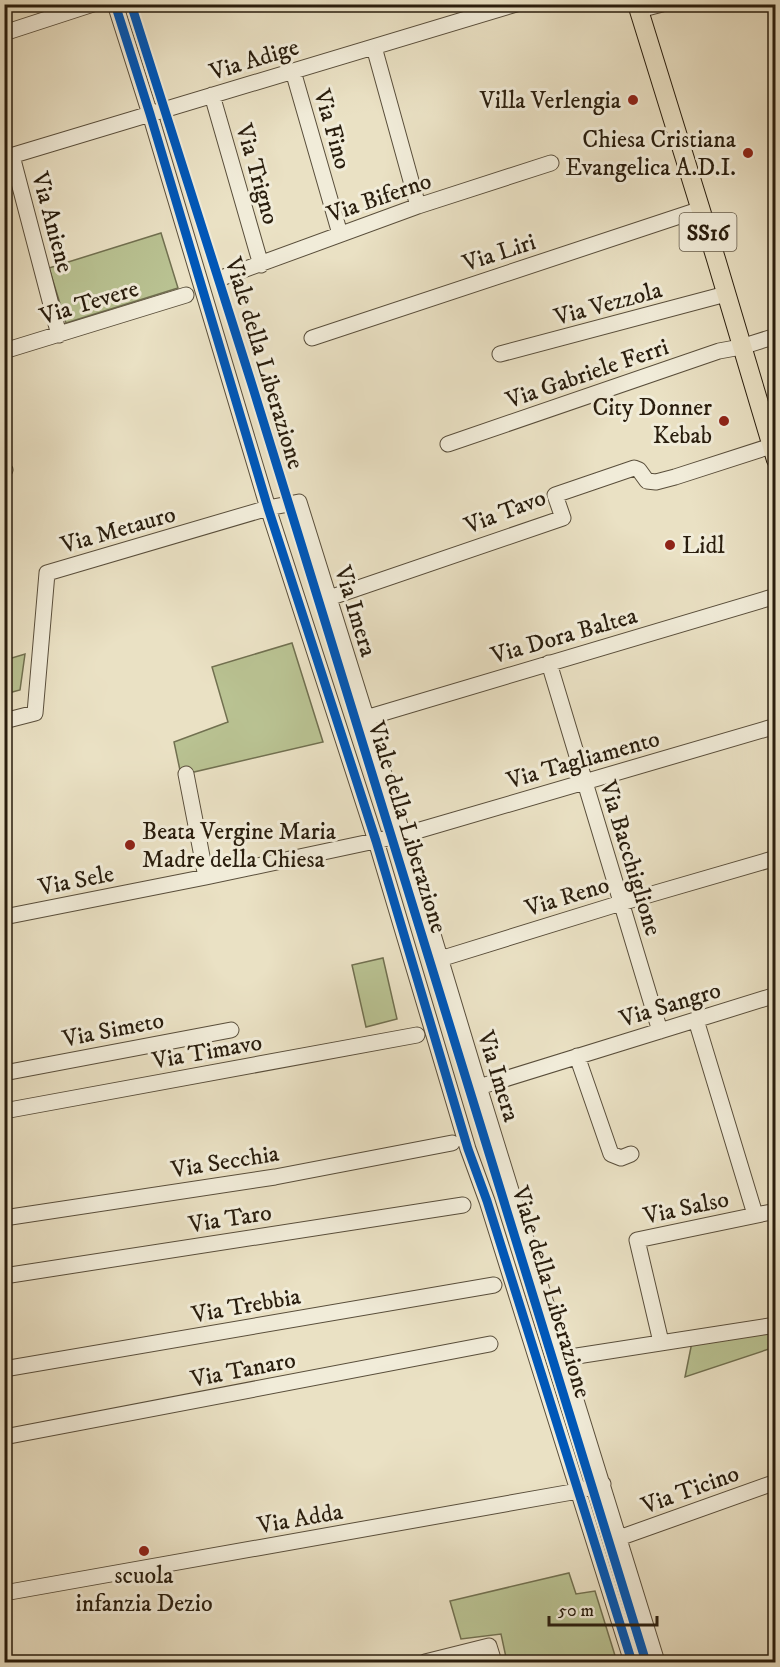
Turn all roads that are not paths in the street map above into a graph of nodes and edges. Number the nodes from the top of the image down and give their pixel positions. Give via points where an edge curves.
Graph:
1 (93, 4) edge
2 (115, 4) edge
3 (516, 4) edge
4 (662, 4) edge
5 (638, 7) edge
6 (4, 33) edge
7 (374, 47) junction
8 (293, 71) junction
9 (212, 95) junction
10 (150, 114) junction
11 (8, 157) edge
12 (551, 163) dead end
13 (418, 206) junction
14 (701, 209) junction
15 (340, 234) junction
16 (261, 265) junction
17 (224, 277) dead end
18 (726, 294) junction
19 (186, 295) dead end
20 (59, 334) junction
21 (776, 336) edge
22 (312, 338) dead end
23 (741, 347) junction
24 (4, 351) edge
25 (500, 354) dead end
26 (448, 444) dead end
27 (773, 453) edge
28 (299, 502) joint
29 (268, 508) junction
30 (776, 596) edge
31 (329, 598) junction
32 (549, 663) junction
33 (366, 718) junction
34 (4, 721) edge
35 (776, 726) edge
36 (186, 774) dead end
37 (585, 782) junction
38 (403, 835) junction
39 (376, 841) junction
40 (776, 858) edge
41 (206, 878) junction
42 (621, 903) junction
43 (4, 917) edge
44 (440, 958) junction
45 (776, 995) edge
46 (696, 1020) junction
47 (231, 1030) dead end
48 (660, 1031) junction
49 (417, 1035) dead end
50 (577, 1056) junction
51 (4, 1072) edge
52 (478, 1087) junction
53 (4, 1111) edge
54 (452, 1143) dead end
55 (631, 1154) dead end
56 (463, 1205) dead end
57 (754, 1211) dead end
58 (776, 1211) edge
59 (4, 1218) edge
60 (4, 1276) edge
61 (494, 1285) dead end
62 (776, 1325) edge
63 (662, 1342) junction
64 (490, 1344) dead end
65 (564, 1358) junction
66 (4, 1369) edge
67 (4, 1437) edge
68 (776, 1482) edge
69 (603, 1484) junction
70 (578, 1491) junction
71 (619, 1538) junction
72 (4, 1593) edge
73 (425, 1662) edge
74 (494, 1662) edge
75 (632, 1662) edge
76 (657, 1662) edge

1 - 6 street
2 - 10 street, Viale della Liberazione
3 - 7 street, Via Adige
4 - 5 street
5 - 14 main road, SS16
7 - 8 street, Via Adige
7 - 13 street
8 - 9 street, Via Adige
8 - 15 street, Via Fino
9 - 10 street, Via Adige
9 - 16 street, Via Trigno
10 - 11 street, Via Adige
10 - 29 street, Viale della Liberazione
11 - 20 street, Via Aniene
12 - 13 street, Via Biferno
13 - 15 street, Via Biferno
14 - 18 main road, SS16
14 - 22 street, Via Liri
15 - 16 street, Via Biferno
16 - 17 street, Via Biferno
18 - 23 main road, SS16
18 - 25 street, Via Vezzola
19 - 20 street, Via Tevere
20 - 24 street, Via Tevere
21 - 23 street, Via Gabriele Ferri
23 - 26 street, Via Gabriele Ferri via 719,351
23 - 27 main road, SS16
27 - 31 street, Via Tavo via 656,482 647,481 634,468 620,472 555,495 563,518
28 - 29 street, Via Metauro
28 - 31 street, Via Imera
29 - 34 street, Via Metauro via 47,573 35,713
29 - 39 street, Viale della Liberazione
30 - 32 street, Via Dora Baltea
31 - 33 street, Via Imera
32 - 33 street, Via Dora Baltea
32 - 37 street, Via Bacchiglione
33 - 38 street, Via Imera
35 - 37 street, Via Tagliamento
36 - 41 street
37 - 38 street, Via Tagliamento
37 - 42 street, Via Bacchiglione
38 - 39 street, Via Sele
38 - 44 street, Via Imera
39 - 41 street, Via Sele
39 - 70 street, Viale della Liberazione via 468,1149
40 - 42 street, Via Reno
41 - 43 street, Via Sele
42 - 44 street, Via Reno
42 - 48 street, Via Bacchiglione
44 - 52 street, Via Imera
45 - 46 street, Via Sangro
46 - 48 street, Via Sangro
46 - 57 street
47 - 51 street, Via Simeto
48 - 50 street, Via Sangro
49 - 53 street, Via Timavo
50 - 52 street, Via Sangro
50 - 55 street via 611,1154 621,1158
52 - 65 street, Via Imera
54 - 59 street, Via Secchia via 275,1176
56 - 60 street, Via Taro
58 - 63 street, Via Salso via 637,1240
61 - 66 street, Via Trebbia
62 - 63 street
63 - 65 street
64 - 67 street, Via Tanaro
65 - 69 street, Via Imera
68 - 71 street, Via Ticino
69 - 70 street, Via Adda
69 - 71 street, Via Imera
70 - 72 street, Via Adda
70 - 75 street, Viale della Liberazione
71 - 76 street, Via Imera
73 - 74 street via 489,1646

